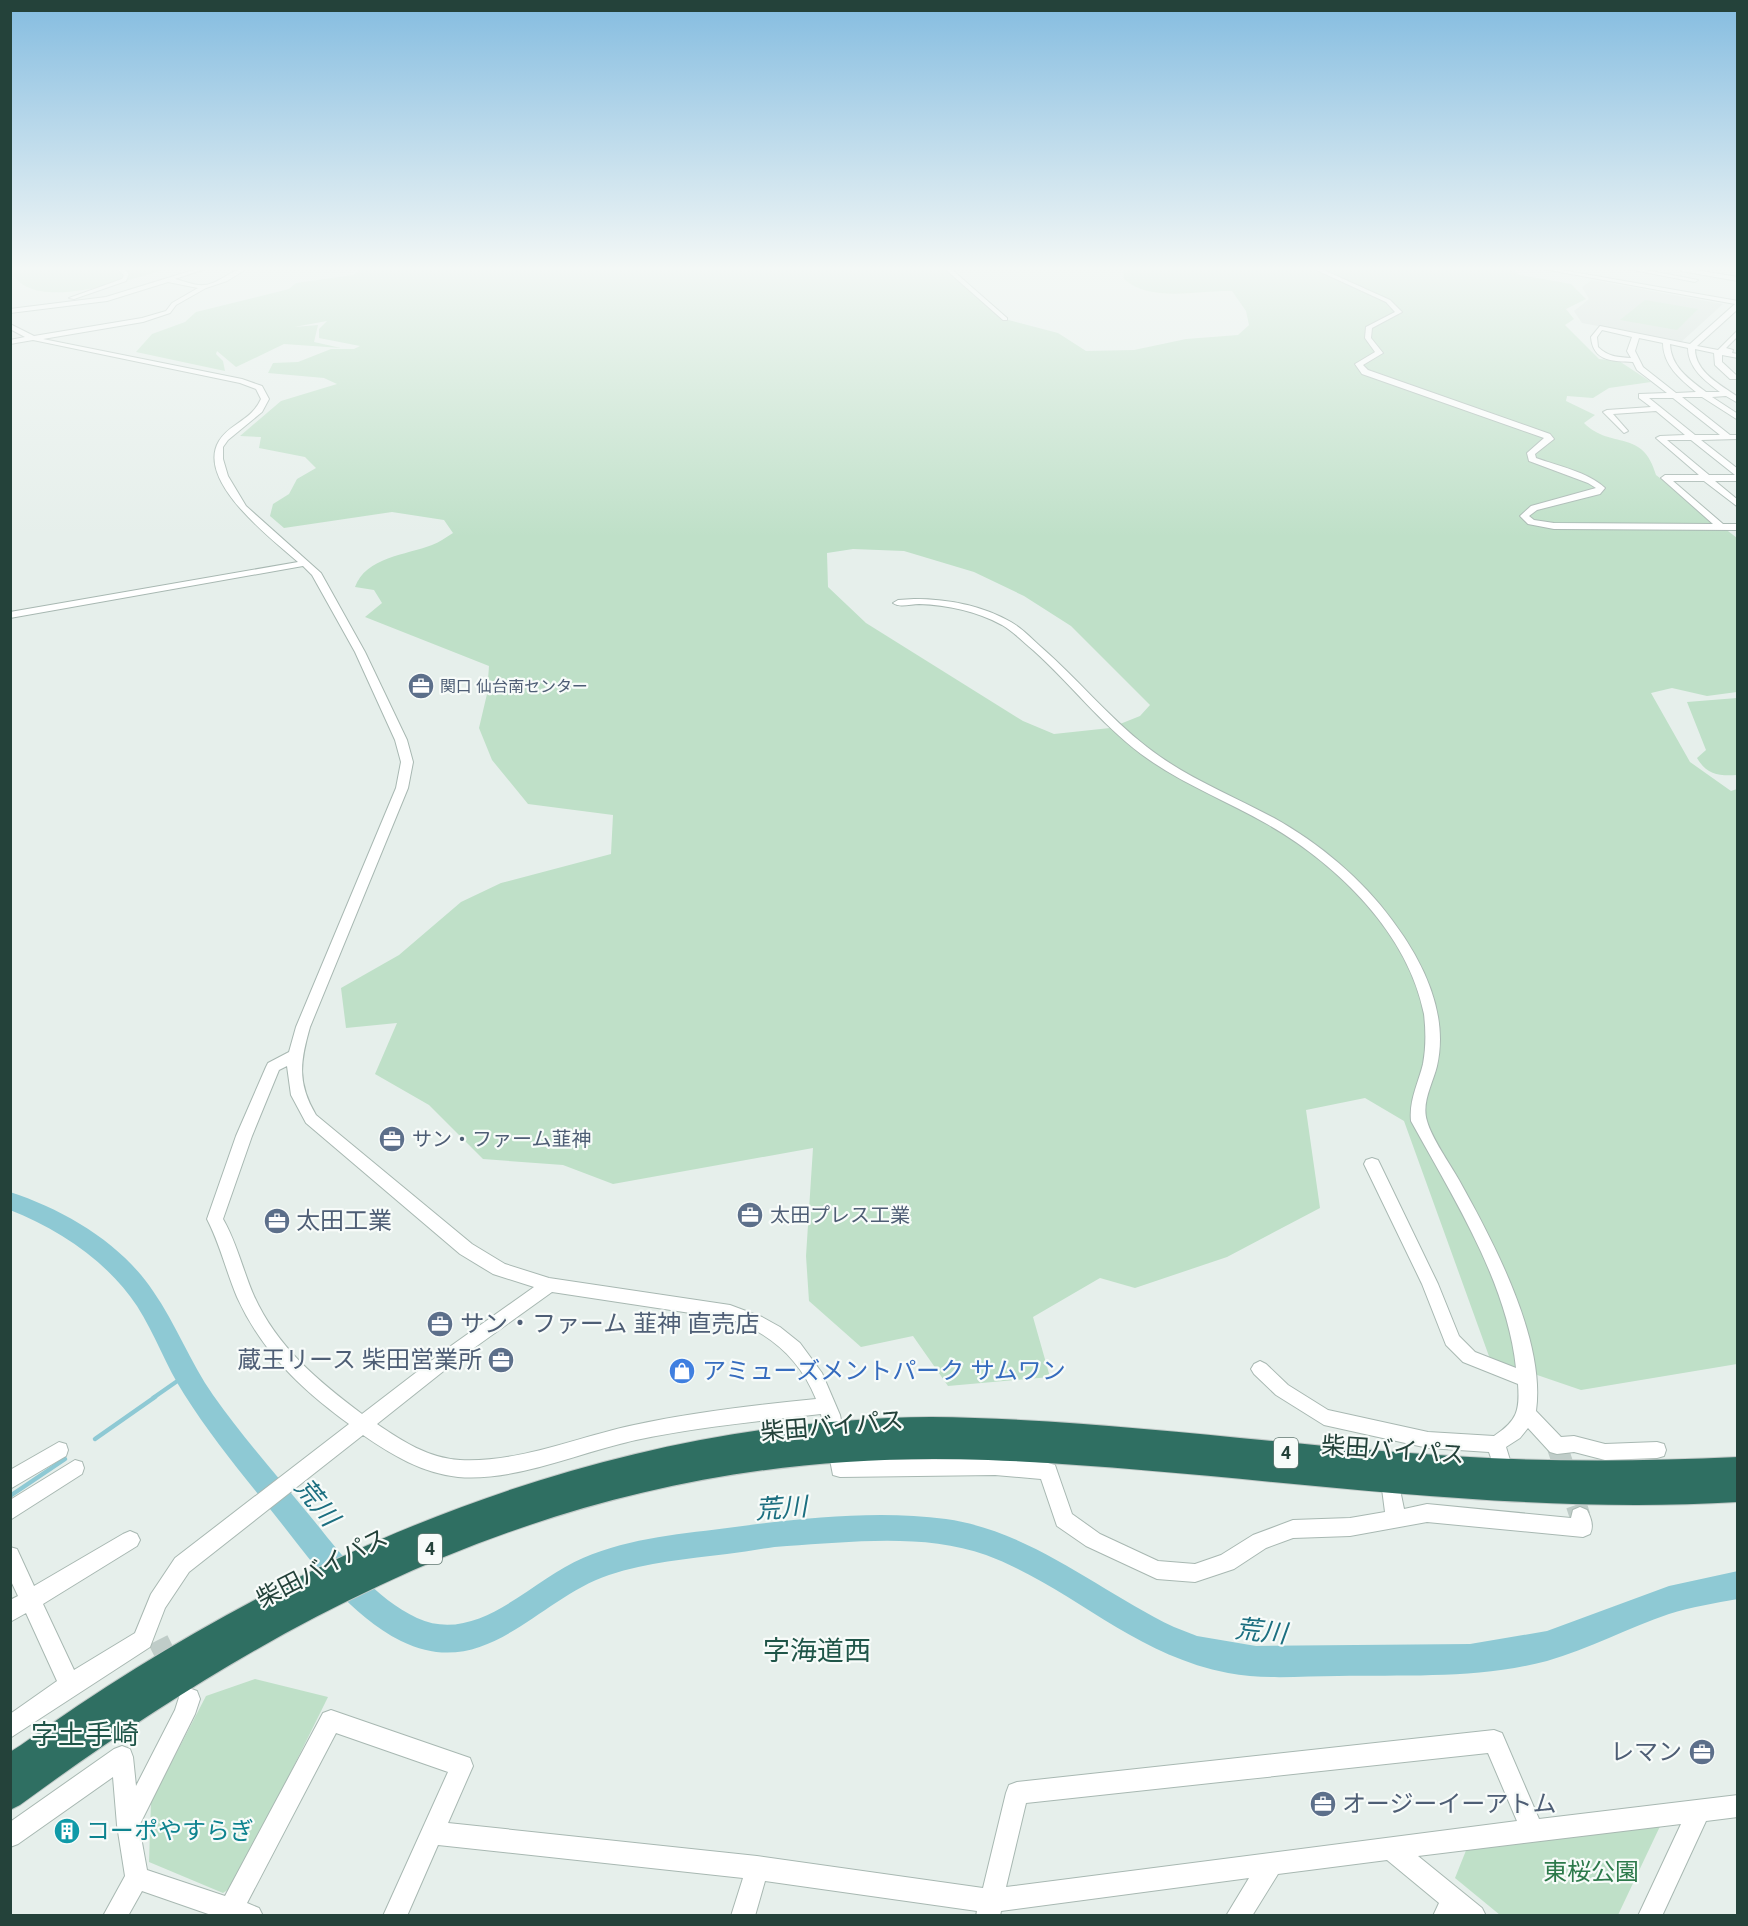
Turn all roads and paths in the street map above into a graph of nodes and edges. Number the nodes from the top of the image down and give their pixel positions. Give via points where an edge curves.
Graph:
1 (124, 358) edge
2 (1370, 358) edge
3 (1619, 358) edge
4 (1667, 358) edge
5 (1692, 358) edge
6 (1718, 358) edge
7 (1635, 360) joint
8 (1640, 368) junction
9 (1651, 368) dead end
10 (1662, 368) dead end
11 (1673, 369) junction
12 (1708, 376) junction
13 (1735, 377) edge
14 (1706, 394) junction
15 (1728, 394) junction
16 (1673, 395) junction
17 (1737, 401) edge
18 (1657, 409) junction
19 (1737, 418) edge
20 (1624, 431) dead end
21 (1727, 437) junction
22 (1737, 437) edge
23 (1691, 438) junction
24 (1737, 445) edge
25 (1737, 476) edge
26 (1705, 478) junction
27 (1737, 505) edge
28 (1721, 527) junction
29 (1737, 527) edge
30 (306, 563) junction
31 (898, 603) dead end
32 (10, 615) edge
33 (293, 1056) junction
34 (1372, 1164) dead end
35 (549, 1285) junction
36 (1260, 1369) dead end
37 (1527, 1380) junction
38 (826, 1406) junction
39 (1527, 1414) junction
40 (363, 1424) junction
41 (837, 1442) junction
42 (1497, 1444) junction
43 (58, 1450) dead end
44 (1657, 1450) dead end
45 (75, 1468) dead end
46 (1737, 1468) edge
47 (1504, 1470) junction
48 (10, 1481) edge
49 (1390, 1481) junction
50 (1737, 1490) edge
51 (10, 1511) edge
52 (1580, 1516) dead end
53 (1396, 1519) junction
54 (130, 1540) dead end
55 (10, 1556) edge
56 (31, 1600) junction
57 (10, 1612) edge
58 (250, 1627) junction
59 (70, 1685) junction
60 (189, 1699) dead end
61 (10, 1727) edge
62 (10, 1771) edge
63 (10, 1796) edge
64 (1737, 1806) edge
65 (1699, 1811) junction
66 (128, 1825) junction
67 (1533, 1832) junction
68 (432, 1833) junction
69 (10, 1836) edge
70 (1390, 1848) junction
71 (1270, 1866) junction
72 (757, 1868) junction
73 (137, 1878) junction
74 (990, 1908) edge
75 (1450, 1908) edge
76 (241, 1912) edge
77 (115, 1916) edge
78 (395, 1916) edge
79 (743, 1916) edge
80 (1238, 1916) edge
81 (1474, 1916) edge
82 (1650, 1916) edge

1 - 30 street via 259,388 265,397 264,404 226,438 216,455 235,498
2 - 28 street via 1359,364 1365,372 1547,436 1550,439 1531,453 1532,459 1601,488 1534,508 1524,516 1528,520 1541,525 1582,527
3 - 7 street
4 - 11 street
5 - 12 street
6 - 13 street via 1718,363
7 - 8 street
8 - 9 street
8 - 16 street
10 - 11 street
11 - 14 street
12 - 13 street
12 - 15 street
14 - 15 street
14 - 16 street
14 - 19 street
15 - 17 street
16 - 18 street via 1642,396
16 - 21 street
18 - 20 street via 1607,412
18 - 23 street
21 - 22 street
21 - 23 street
21 - 24 street
23 - 25 street
23 - 26 street via 1660,438
25 - 26 street
26 - 27 street
26 - 28 street via 1665,478
28 - 29 street
30 - 32 street
30 - 33 street via 316,573 360,652 401,740 407,762 398,796
31 - 37 street via 949,603 994,618 1020,632 1055,663 1102,716 1138,746 1196,786 1298,838 1363,895 1386,921 1414,968 1431,1010 1432,1052 1418,1097 1419,1121 1498,1272 1523,1352
33 - 35 street via 292,1076 311,1119 466,1249 499,1269
33 - 40 street via 273,1067 215,1219 253,1310 276,1348 313,1389
34 - 37 street via 1430,1284 1452,1340 1469,1357
35 - 38 street via 730,1312 755,1320 782,1337 802,1358
35 - 40 street
36 - 42 street via 1282,1390 1324,1417 1428,1440
37 - 39 street
38 - 40 street via 636,1432 497,1466 467,1468 422,1459 388,1443
38 - 41 street
39 - 42 street via 1516,1431
39 - 44 street via 1557,1446 1574,1444 1605,1452
40 - 59 street via 182,1565 152,1610 151,1640
41 - 47 highway, 柴田バイパス / 4 via 962,1428 1068,1433
41 - 49 highway, 柴田バイパス / 4
41 - 53 street via 840,1469 995,1467 1048,1471 1064,1520 1113,1551 1157,1570 1195,1573 1227,1562 1260,1541 1293,1529 1350,1527
41 - 58 highway, 柴田バイパス / 4 via 611,1488 541,1508 439,1545
41 - 58 highway, 柴田バイパス / 4 via 707,1447 562,1483 476,1511 329,1575
42 - 47 street
43 - 48 street
45 - 51 street
46 - 47 highway, 柴田バイパス / 4 via 1599,1474
49 - 50 highway, 柴田バイパス / 4 via 1554,1492
49 - 53 street
52 - 53 street via 1583,1528 1427,1513
54 - 56 street
55 - 56 street
56 - 57 street
56 - 59 street
58 - 62 highway, 柴田バイパス / 4 via 126,1690
58 - 63 highway, 柴田バイパス / 4
59 - 61 street
60 - 66 street
64 - 65 street
65 - 67 street
65 - 82 street
66 - 69 street via 122,1757
66 - 73 street
67 - 70 street
67 - 74 street via 1494,1741 1017,1793
68 - 72 street
68 - 76 street via 462,1766 331,1721
68 - 78 street
70 - 71 street
70 - 75 street
71 - 74 street
71 - 80 street
72 - 74 street
72 - 79 street
73 - 76 street
73 - 77 street
75 - 81 street

